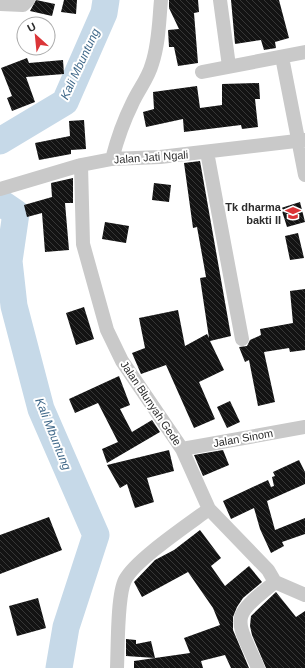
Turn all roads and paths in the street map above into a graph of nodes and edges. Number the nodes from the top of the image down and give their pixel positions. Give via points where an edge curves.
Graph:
1 (28, 0) edge
2 (161, 0) edge
3 (220, 0) edge
4 (0, 4) edge
5 (305, 52) edge
6 (282, 57) junction
7 (229, 66) junction
8 (202, 72) dead end
9 (301, 140) edge
10 (207, 152) junction
11 (112, 159) junction
12 (80, 165) junction
13 (305, 175) edge
14 (3, 188) edge
15 (242, 339) dead end
16 (305, 427) edge
17 (182, 449) junction
18 (209, 509) junction
19 (275, 582) junction
20 (305, 595) edge
21 (117, 668) edge
22 (258, 668) edge

1 - 4 street via 22,6
2 - 11 street via 153,63 132,102
3 - 7 street
5 - 6 street
6 - 7 street
6 - 9 street
7 - 8 street
9 - 10 street, Jalan Jati Ngali
9 - 13 street
10 - 11 street, Jalan Jati Ngali
10 - 15 street
11 - 12 street, Jalan Jati Ngali
12 - 14 street, Jalan Jati Ngali
12 - 17 street, Jalan Blunyah Gede via 83,244 107,330 122,361
16 - 17 street, Jalan Sinom
17 - 18 street, Jalan Blunyah Gede
18 - 19 street, Jalan Blunyah Gede via 268,570
18 - 21 street via 130,571 124,581
19 - 20 street
19 - 22 street via 250,602 242,611 240,621

